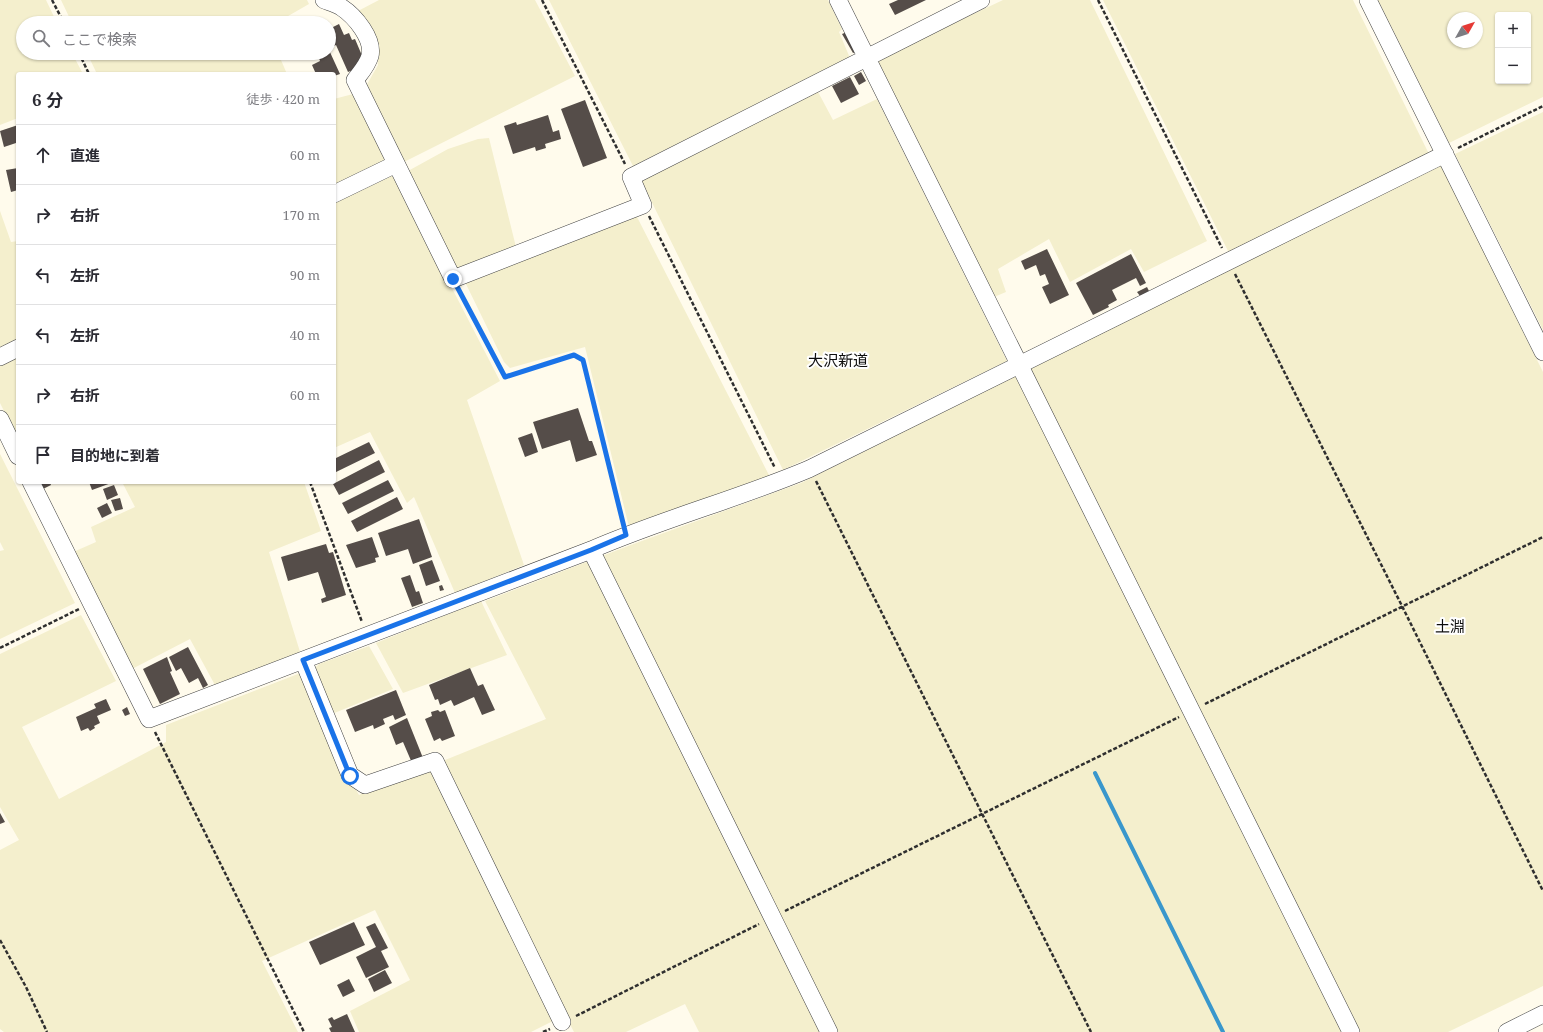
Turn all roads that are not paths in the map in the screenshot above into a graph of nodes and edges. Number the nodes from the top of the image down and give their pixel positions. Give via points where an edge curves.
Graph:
1 (324, 0) edge
2 (838, 0) edge
3 (981, 0) edge
4 (1368, 0) edge
5 (866, 58) junction
6 (1445, 154) junction
7 (396, 164) junction
8 (336, 193) edge
9 (16, 349) edge
10 (1543, 352) edge
11 (0, 357) edge
12 (1020, 363) junction
13 (0, 419) edge
14 (16, 452) edge
15 (32, 484) edge
16 (591, 550) junction
17 (303, 660) junction
18 (1543, 1014) edge
19 (562, 1022) road end
20 (829, 1032) edge
21 (1352, 1032) edge
22 (1507, 1032) edge

1 - 7 street via 340,6 353,18 369,40 370,55 365,69 355,80
2 - 5 street
3 - 5 street
4 - 6 street
5 - 7 street via 631,176 644,205 453,279
5 - 12 street
6 - 10 street
6 - 12 street
7 - 8 street
9 - 11 street
12 - 16 street via 809,469
12 - 21 street
13 - 14 street
15 - 17 street via 149,718
16 - 17 street
16 - 20 street
17 - 19 street via 350,776 365,785 435,761
18 - 22 street

